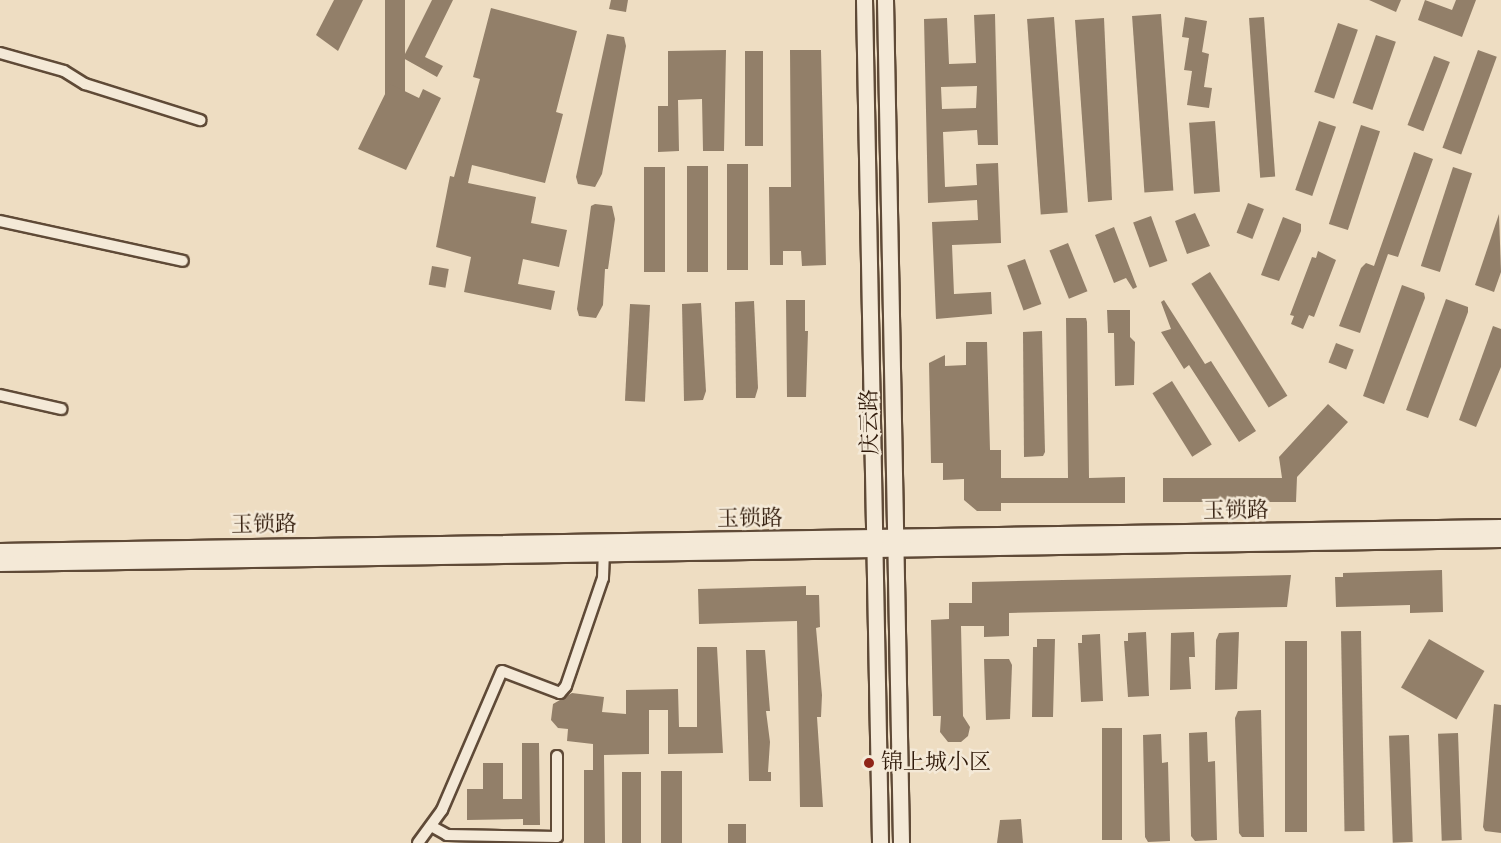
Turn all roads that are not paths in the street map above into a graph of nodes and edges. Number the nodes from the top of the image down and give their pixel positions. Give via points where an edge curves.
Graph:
1 (864, 0) edge
2 (885, 0) edge
3 (0, 53) edge
4 (200, 120) dead end
5 (0, 221) edge
6 (183, 261) dead end
7 (0, 395) edge
8 (61, 409) dead end
9 (1501, 527) edge
10 (1501, 540) edge
11 (895, 544) junction
12 (874, 545) junction
13 (0, 550) edge
14 (604, 555) junction
15 (0, 564) edge
16 (557, 756) dead end
17 (431, 826) junction
18 (418, 843) edge
19 (880, 843) edge
20 (901, 843) edge

1 - 12 main road, 庆云路
2 - 11 main road, 庆云路
3 - 4 street via 64,71 85,84
5 - 6 street
7 - 8 street
9 - 11 street, 玉锁路
10 - 11 street, 玉锁路
11 - 12 street, 玉锁路
11 - 20 main road, 庆云路
12 - 13 street, 玉锁路
12 - 14 street, 玉锁路
12 - 19 main road, 庆云路
14 - 15 street, 玉锁路
14 - 17 street via 603,578 566,686 560,693 501,671 442,810
16 - 17 street via 557,837 447,835
17 - 18 street

